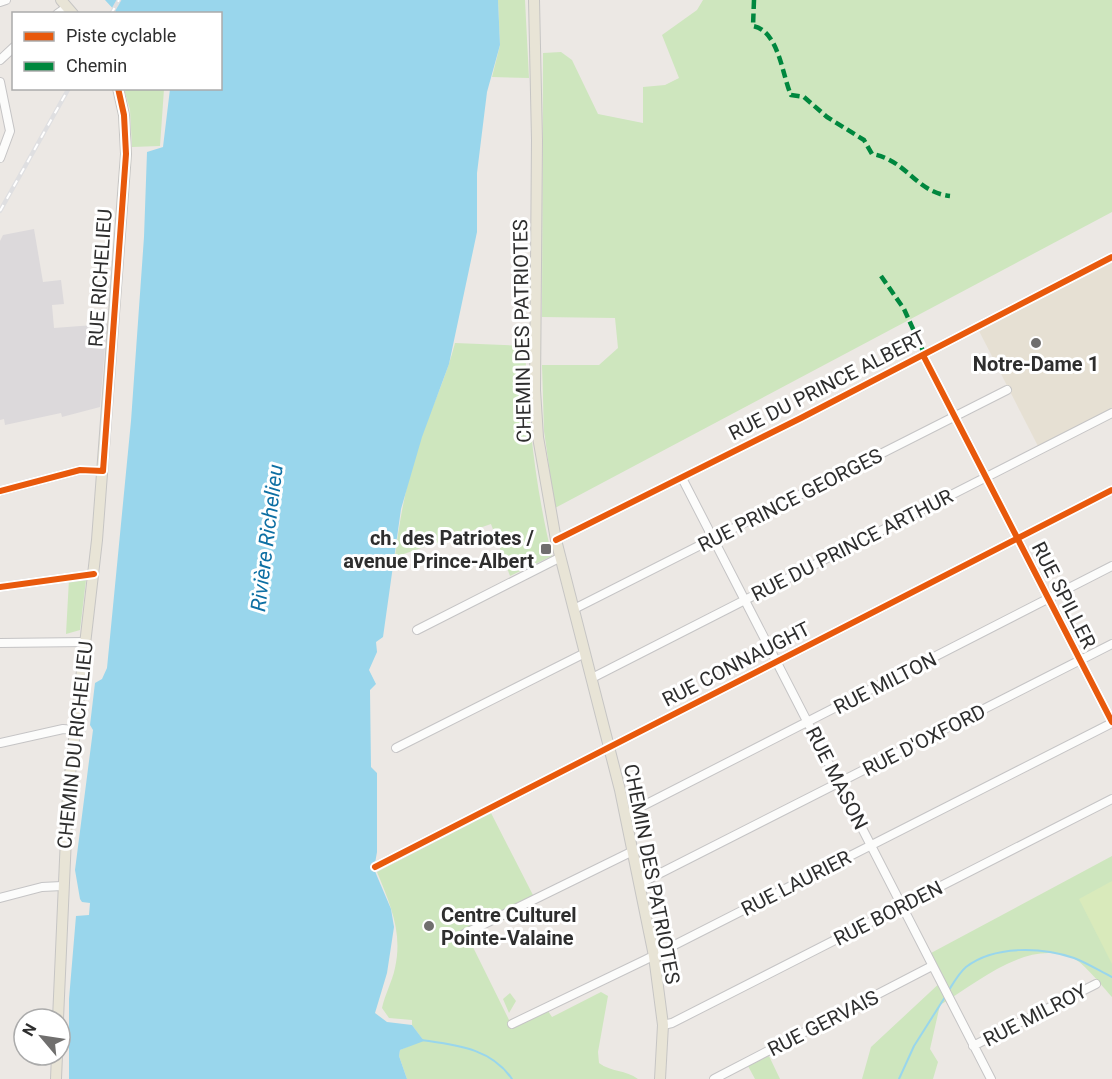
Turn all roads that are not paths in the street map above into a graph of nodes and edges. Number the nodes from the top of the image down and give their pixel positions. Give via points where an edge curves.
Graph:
1 (6, 0) edge
2 (534, 0) edge
3 (0, 2) edge
4 (12, 49) edge
5 (0, 60) edge
6 (0, 82) edge
7 (118, 90) edge
8 (0, 158) edge
9 (1112, 257) edge
10 (923, 355) junction
11 (1007, 390) dead end
12 (1112, 413) edge
13 (955, 416) junction
14 (103, 471) junction
15 (986, 477) junction
16 (682, 478) junction
17 (1112, 490) edge
18 (0, 491) edge
19 (1017, 538) junction
20 (713, 539) junction
21 (556, 540) junction
22 (561, 557) junction
23 (1112, 566) edge
24 (94, 574) junction
25 (0, 588) edge
26 (1048, 599) junction
27 (745, 600) junction
28 (574, 609) junction
29 (417, 630) dead end
30 (86, 642) junction
31 (0, 643) edge
32 (1112, 644) edge
33 (585, 653) junction
34 (776, 661) junction
35 (1080, 661) junction
36 (592, 678) junction
37 (808, 722) junction
38 (1112, 722) edge
39 (75, 730) junction
40 (0, 743) edge
41 (396, 748) dead end
42 (610, 748) junction
43 (839, 784) junction
44 (1112, 799) edge
45 (625, 814) junction
46 (871, 845) junction
47 (633, 851) junction
48 (375, 867) dead end
49 (639, 884) junction
50 (62, 886) junction
51 (0, 898) edge
52 (902, 906) junction
53 (464, 934) dead end
54 (654, 956) junction
55 (933, 970) junction
56 (1096, 984) dead end
57 (58, 1007) edge
58 (512, 1024) dead end
59 (663, 1024) junction
60 (973, 1046) junction
61 (660, 1079) edge
62 (714, 1079) edge
63 (991, 1079) edge

1 - 3 street
2 - 21 main road, CHEMIN DES PATRIOTES via 535,390 541,461
4 - 5 street
6 - 8 street via 10,131
7 - 14 main road, RUE RICHELIEU via 126,154
9 - 10 street, RUE DU PRINCE ALBERT
10 - 13 street, RUE SPILLER
10 - 16 street, RUE DU PRINCE ALBERT
11 - 13 street, RUE PRINCE GEORGES
12 - 15 street, RUE DU PRINCE ARTHUR
13 - 15 street, RUE SPILLER
13 - 20 street, RUE PRINCE GEORGES
14 - 18 street via 80,470
14 - 24 main road, CHEMIN DU RICHELIEU
15 - 19 street, RUE SPILLER
15 - 27 street, RUE DU PRINCE ARTHUR
16 - 20 street, RUE MASON
16 - 21 street, RUE DU PRINCE ALBERT
17 - 19 street, RUE CONNAUGHT
19 - 26 street, RUE SPILLER
19 - 34 street, RUE CONNAUGHT
20 - 27 street, RUE MASON
20 - 28 street, RUE PRINCE GEORGES
21 - 22 main road, CHEMIN DES PATRIOTES
22 - 28 main road, CHEMIN DES PATRIOTES
22 - 29 street
23 - 26 street, RUE MILTON
24 - 25 street
24 - 30 main road, CHEMIN DU RICHELIEU
26 - 35 street, RUE SPILLER
26 - 37 street, RUE MILTON
27 - 34 street, RUE MASON
27 - 36 street, RUE DU PRINCE ARTHUR
28 - 33 main road, CHEMIN DES PATRIOTES
30 - 31 street
30 - 39 main road, CHEMIN DU RICHELIEU
32 - 35 street, RUE D'OXFORD
33 - 36 main road, CHEMIN DES PATRIOTES
33 - 41 street
34 - 37 street, RUE MASON
34 - 42 street, RUE CONNAUGHT
35 - 38 street, RUE SPILLER
35 - 43 street, RUE D'OXFORD
36 - 42 main road, CHEMIN DES PATRIOTES
37 - 43 street, RUE MASON
37 - 45 street, RUE MILTON
38 - 46 street, RUE LAURIER
39 - 40 street via 63,729
39 - 50 main road, CHEMIN DU RICHELIEU
42 - 45 main road, CHEMIN DES PATRIOTES
42 - 48 street, RUE CONNAUGHT
43 - 46 street, RUE MASON
43 - 49 street, RUE D'OXFORD
44 - 52 street, RUE BORDEN
45 - 47 main road, CHEMIN DES PATRIOTES
46 - 52 street, RUE MASON
46 - 54 street, RUE LAURIER
47 - 49 main road, CHEMIN DES PATRIOTES
47 - 53 street
49 - 54 main road, CHEMIN DES PATRIOTES
50 - 51 street
50 - 57 main road, CHEMIN DU RICHELIEU
52 - 55 street, RUE MASON
52 - 59 street, RUE BORDEN via 672,1023
54 - 58 street, RUE LAURIER
54 - 59 main road, CHEMIN DES PATRIOTES
55 - 60 street, RUE MASON
55 - 62 street, RUE GERVAIS
56 - 60 street, RUE MILROY
59 - 61 main road, CHEMIN DES PATRIOTES
60 - 63 street, RUE MASON

